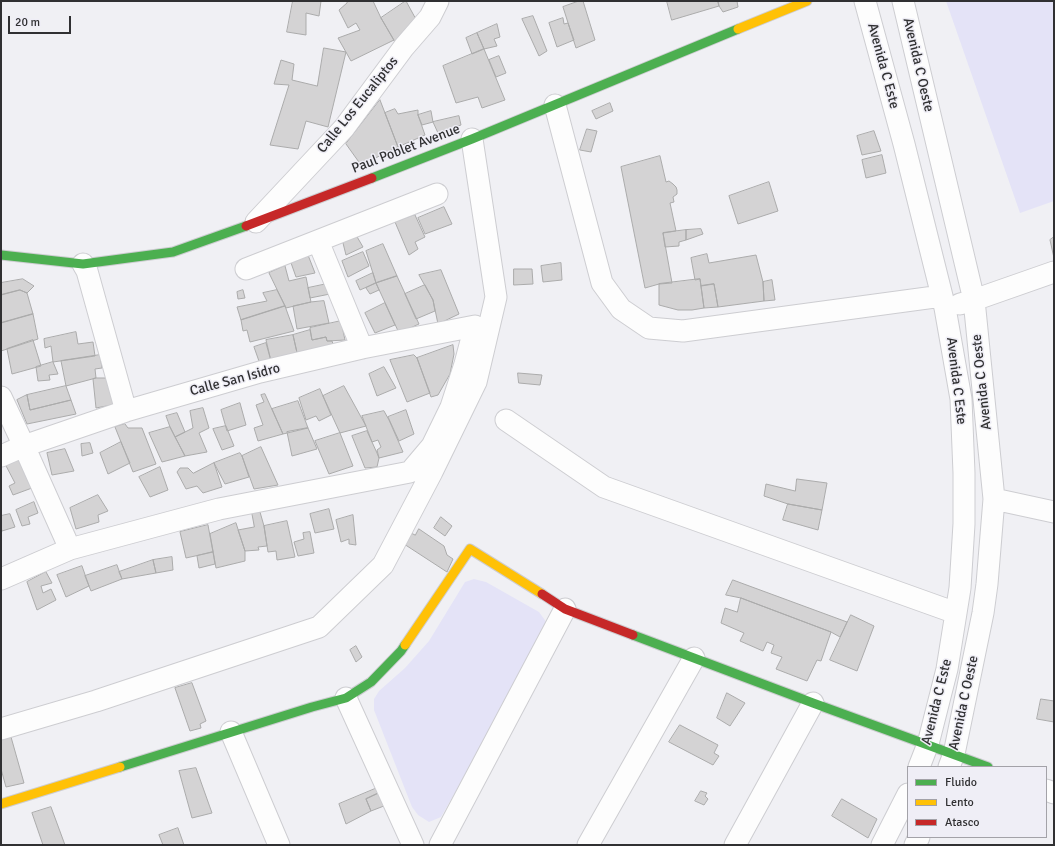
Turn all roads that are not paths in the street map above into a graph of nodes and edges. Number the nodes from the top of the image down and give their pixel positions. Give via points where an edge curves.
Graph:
1 (438, 1) edge
2 (807, 1) edge
3 (865, 1) edge
4 (903, 1) edge
5 (555, 105) junction
6 (472, 139) junction
7 (437, 194) dead end
8 (256, 222) junction
9 (318, 240) junction
10 (1, 256) edge
11 (83, 264) junction
12 (246, 269) dead end
13 (1054, 272) edge
14 (974, 300) junction
15 (944, 302) junction
16 (362, 348) junction
17 (1, 397) edge
18 (126, 411) junction
19 (506, 420) dead end
20 (24, 446) junction
21 (1, 456) edge
22 (994, 499) junction
23 (1054, 512) edge
24 (70, 549) junction
25 (1, 579) edge
26 (565, 609) junction
27 (956, 613) junction
28 (694, 658) junction
29 (346, 698) junction
30 (813, 703) junction
31 (1, 728) edge
32 (231, 732) junction
33 (928, 744) junction
34 (952, 760) edge
35 (919, 766) edge
36 (983, 766) edge
37 (907, 796) edge
38 (1, 804) edge
39 (279, 845) edge
40 (413, 845) edge
41 (440, 845) edge
42 (588, 845) edge
43 (735, 845) edge
44 (882, 845) edge

1 - 8 street, Calle Los Eucaliptos via 430,17 404,47 344,128
2 - 5 street, Paul Poblet Avenue
3 - 15 street, Avenida C Este
4 - 14 street, Avenida C Oeste
5 - 6 street, Paul Poblet Avenue
5 - 15 street via 602,283 621,309 649,328 683,331
6 - 8 street, Paul Poblet Avenue
6 - 31 street via 496,297 476,382 383,565 319,627 96,701
7 - 9 street
8 - 11 street, Paul Poblet Avenue via 173,252
9 - 12 street
9 - 16 street
10 - 11 street, Paul Poblet Avenue
11 - 18 street
13 - 14 street
14 - 15 street
14 - 22 street, Avenida C Oeste
15 - 27 street, Avenida C Este via 961,399 964,473 960,588
16 - 18 street, Calle San Isidro via 260,372
16 - 24 street, Calle San Isidro via 475,326 450,406 432,446 410,472 219,509
17 - 20 street
18 - 20 street, Calle San Isidro
19 - 27 street via 604,487
20 - 21 street, Calle San Isidro
20 - 24 street
22 - 23 street
22 - 34 street, Avenida C Oeste via 987,584
24 - 25 street
26 - 28 street
26 - 29 street via 470,549 402,651 372,682
26 - 41 street
27 - 33 street, Avenida C Este via 947,669
28 - 30 street
28 - 42 street
29 - 32 street
29 - 40 street
30 - 33 street
30 - 43 street
32 - 38 street
32 - 39 street
33 - 34 street
33 - 35 street, Avenida C Este
34 - 36 street
37 - 44 street

